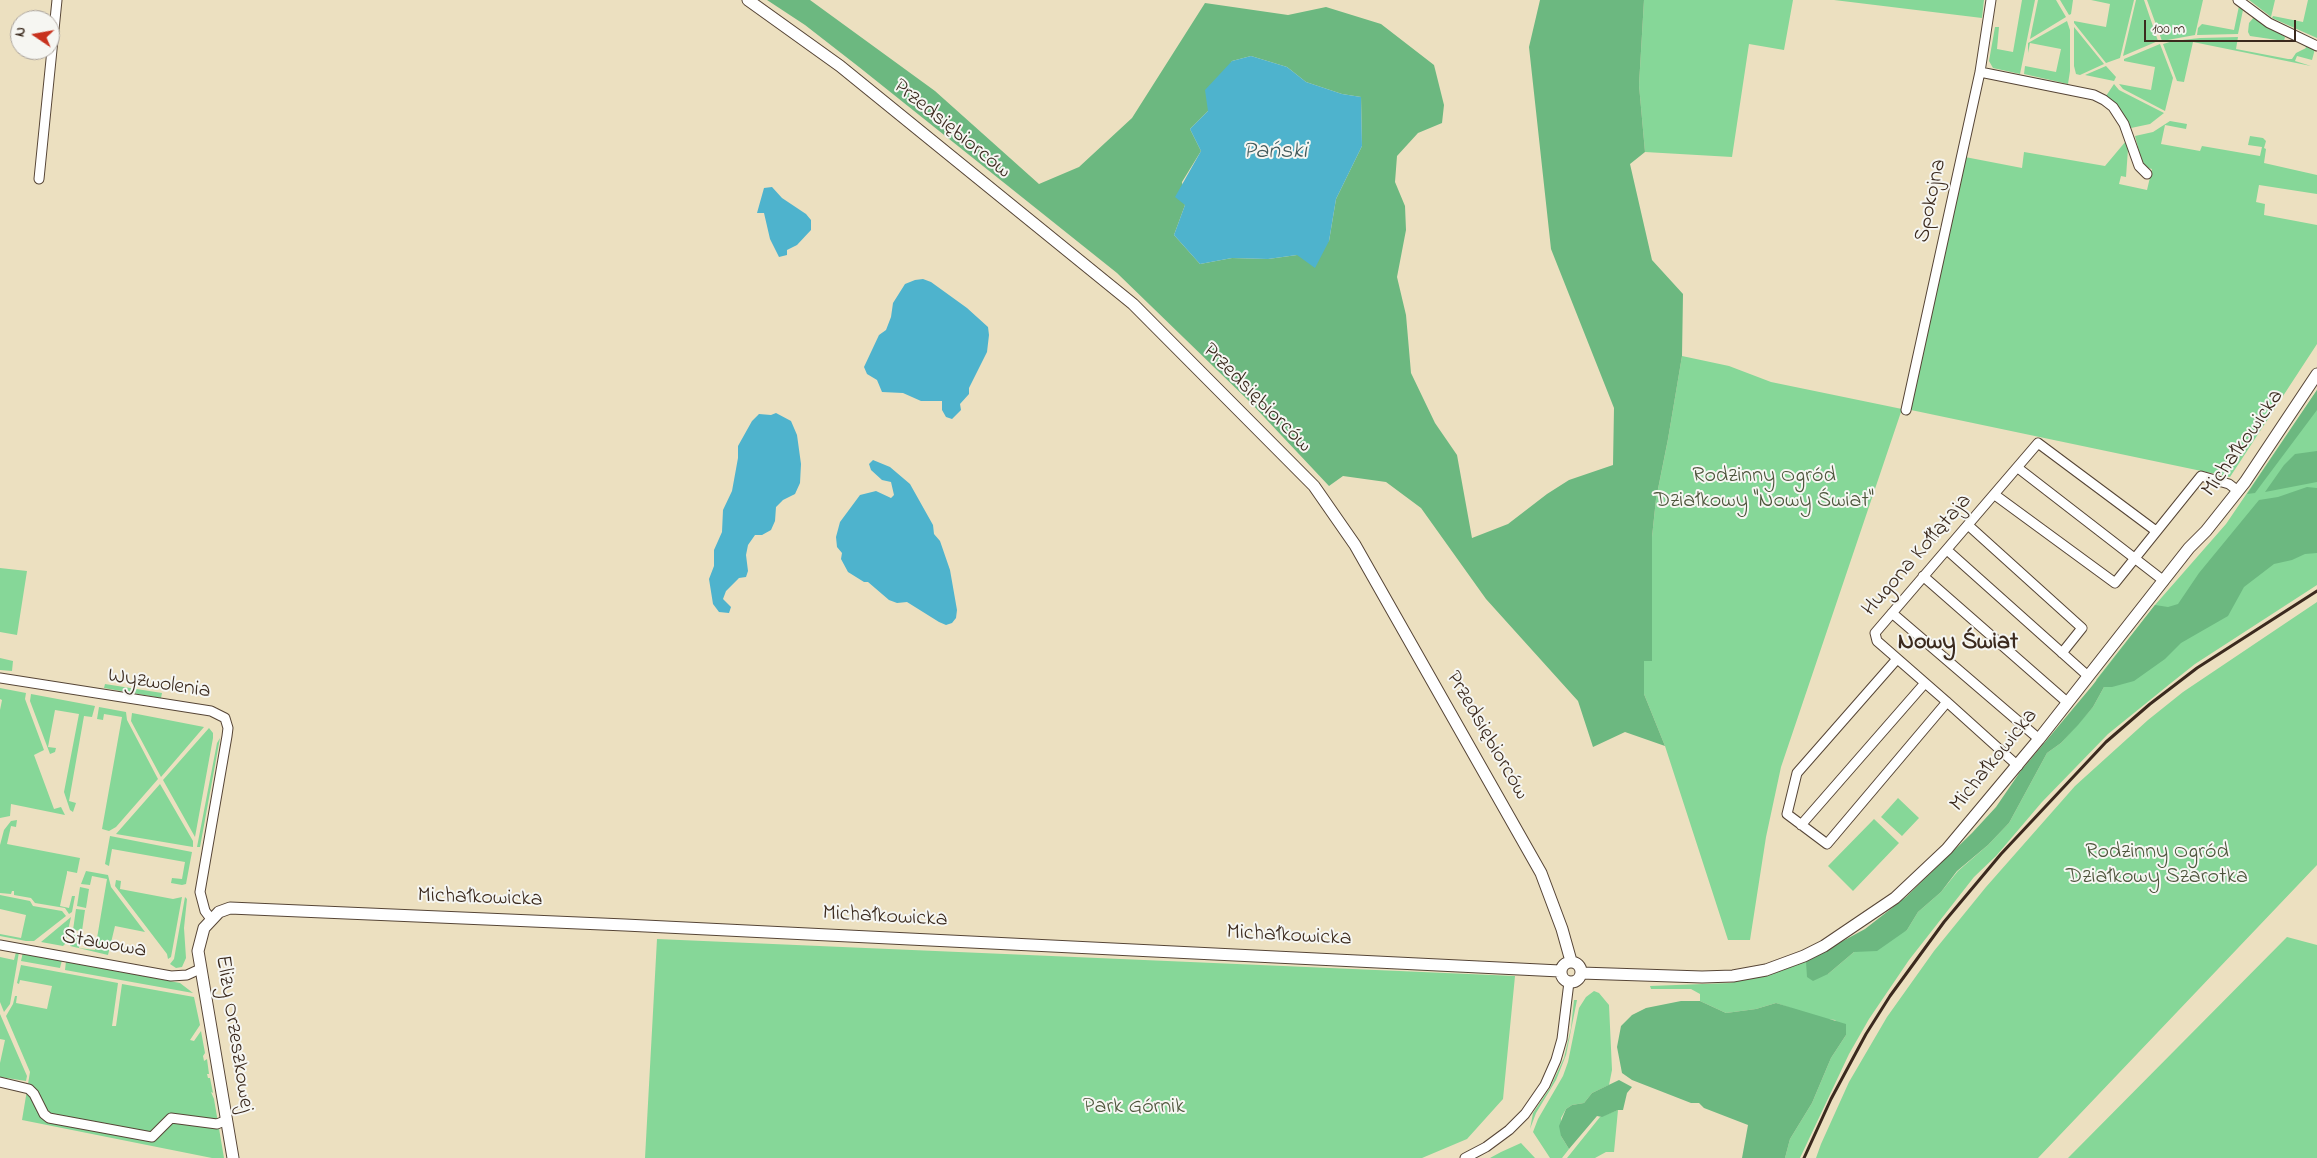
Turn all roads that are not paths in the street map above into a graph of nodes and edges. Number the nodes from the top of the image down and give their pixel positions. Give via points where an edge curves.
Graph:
1 (56, 0) edge
2 (748, 0) edge
3 (1991, 0) edge
4 (2238, 0) edge
5 (2317, 46) edge
6 (1980, 72) junction
7 (2147, 174) dead end
8 (39, 179) dead end
9 (2317, 374) edge
10 (1906, 410) dead end
11 (2018, 468) junction
12 (2238, 491) junction
13 (1995, 495) junction
14 (1968, 525) junction
15 (2156, 532) junction
16 (1947, 550) junction
17 (2135, 558) junction
18 (1923, 576) junction
19 (2164, 580) junction
20 (1892, 613) junction
21 (2062, 653) junction
22 (1897, 660) junction
23 (2088, 676) junction
24 (0, 678) edge
25 (1925, 683) junction
26 (1947, 702) junction
27 (2068, 703) junction
28 (2039, 739) junction
29 (2018, 766) junction
30 (1801, 825) junction
31 (211, 919) junction
32 (0, 945) edge
33 (1571, 961) junction
34 (200, 970) junction
35 (1560, 971) junction
36 (1581, 973) junction
37 (1569, 982) junction
38 (0, 1082) edge
39 (227, 1120) junction
40 (233, 1158) edge
41 (1465, 1158) edge

1 - 8 street
2 - 33 street, Przedsiębiorców via 840,66 1133,304 1314,486 1355,545 1540,873
3 - 6 street, Spokojna
4 - 5 street via 2269,22
6 - 7 street via 2094,95 2104,100 2124,124 2139,166
6 - 10 street, Spokojna
9 - 12 street, Michałkowicka
11 - 13 street, Hugona Kołłątaja
11 - 15 street, Hugona Kołłątaja via 2038,443
11 - 17 street
12 - 15 street via 2229,484 2201,476
12 - 19 street, Michałkowicka
13 - 14 street, Hugona Kołłątaja
13 - 17 street via 2115,583
14 - 16 street, Hugona Kołłątaja
14 - 21 street via 2082,628
15 - 17 street
16 - 18 street, Hugona Kołłątaja
16 - 21 street
17 - 19 street
18 - 20 street, Hugona Kołłątaja
18 - 27 street
19 - 23 street, Michałkowicka
20 - 22 street, Hugona Kołłątaja via 1875,633 1875,638
20 - 28 street
21 - 23 street
22 - 25 street, Hugona Kołłątaja
22 - 30 street via 1797,773 1787,814
23 - 27 street, Michałkowicka
24 - 31 street, Wyzwolenia via 211,711 225,718 227,736 200,892 205,911
25 - 26 street, Hugona Kołłątaja
25 - 30 street
26 - 29 street, Hugona Kołłątaja
26 - 30 street via 1827,844
27 - 28 street, Michałkowicka
28 - 29 street, Michałkowicka
29 - 36 street, Michałkowicka via 1947,849 1905,890 1838,938 1804,956 1766,970 1733,976
31 - 34 street, Elizy Orzeszkowej via 200,939
31 - 35 street, Michałkowicka via 230,908 243,908
32 - 34 street, Stawowa via 171,976
33 - 35 street via 1565,963
33 - 36 street via 1579,966
34 - 39 street, Elizy Orzeszkowej
35 - 37 street via 1562,978
36 - 37 street via 1577,980
37 - 41 street via 1562,1039 1545,1085 1509,1130
38 - 39 street via 30,1089 44,1114 52,1119 152,1137 171,1118 217,1124
39 - 40 street, Elizy Orzeszkowej

